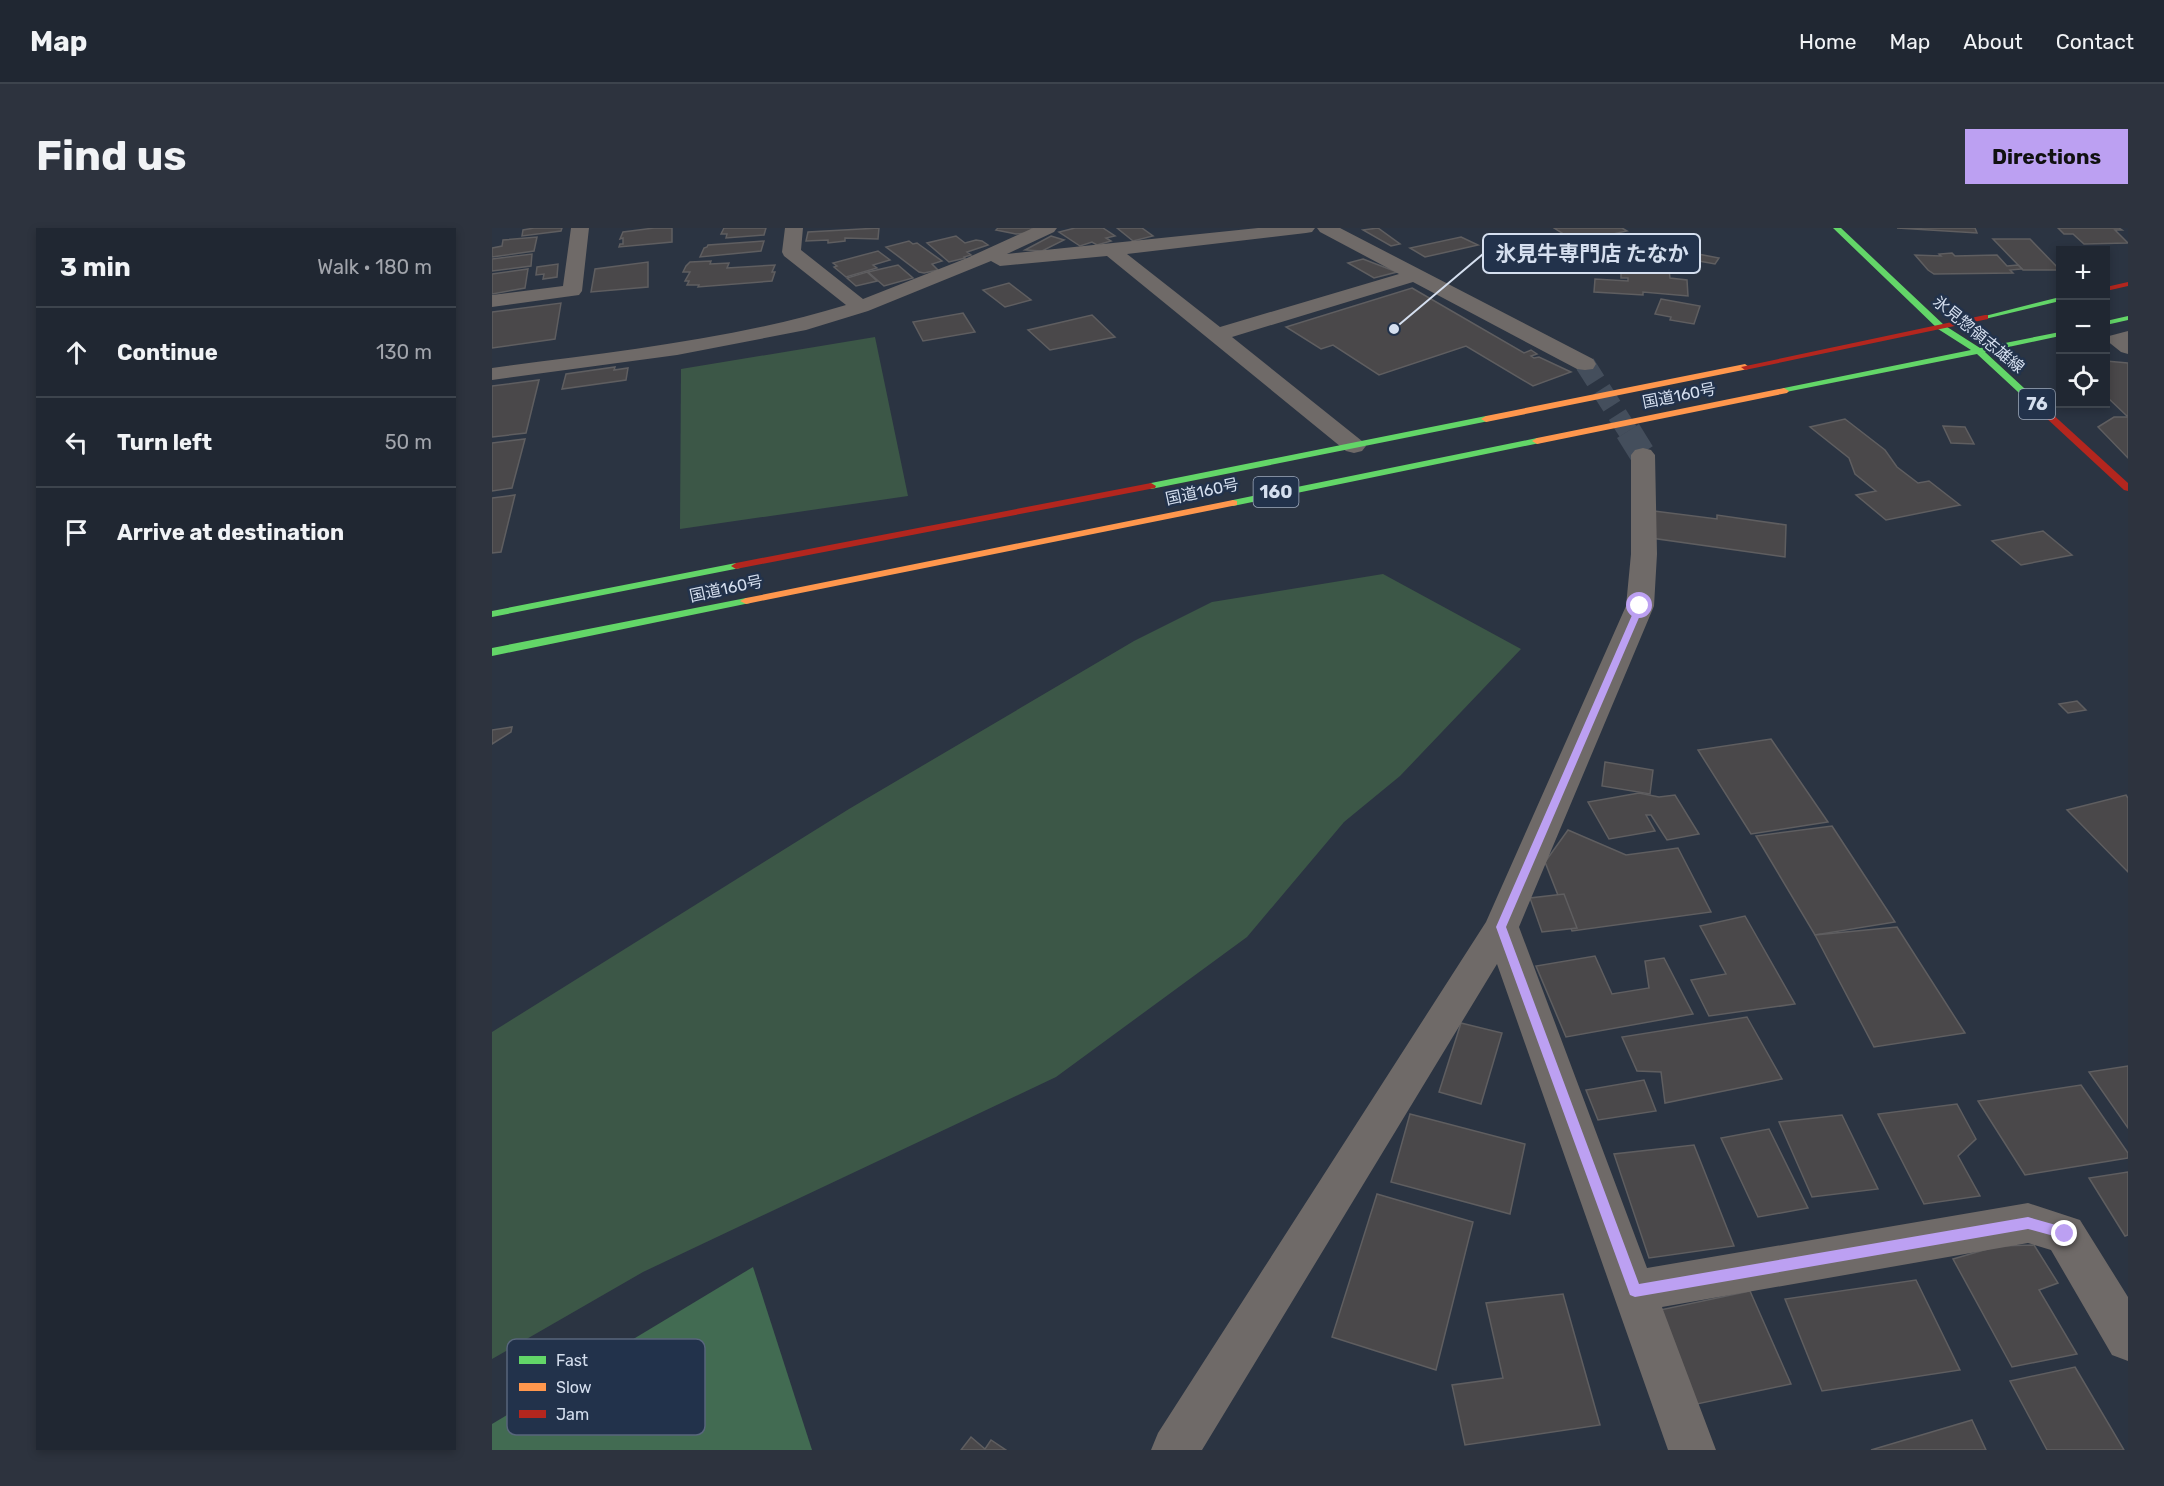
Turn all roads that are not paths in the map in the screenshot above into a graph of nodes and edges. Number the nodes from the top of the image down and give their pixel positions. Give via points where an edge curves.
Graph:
1 (579, 228) edge
2 (794, 228) edge
3 (1048, 228) edge
4 (1306, 228) edge
5 (1326, 228) edge
6 (1837, 228) edge
7 (1112, 250) junction
8 (974, 262) junction
9 (1415, 275) junction
10 (2128, 284) edge
11 (2110, 288) edge
12 (2057, 300) edge
13 (492, 301) edge
14 (861, 307) junction
15 (2128, 318) edge
16 (2110, 322) edge
17 (1941, 327) junction
18 (1216, 335) junction
19 (2056, 335) edge
20 (2128, 337) edge
21 (2128, 348) edge
22 (1980, 352) junction
23 (1585, 364) tunnel mouth
24 (492, 374) edge
25 (1354, 446) junction
26 (1642, 455) tunnel mouth
27 (2128, 488) edge
28 (492, 614) edge
29 (492, 652) edge
30 (1501, 927) junction
31 (1635, 1291) junction
32 (2128, 1339) edge
33 (1175, 1450) edge
34 (1692, 1450) edge

1 - 13 street via 572,291
2 - 14 street via 791,252
3 - 8 street
4 - 7 street
5 - 9 street
6 - 17 main road, 氷見惣領志雄線 / 76
7 - 8 street
7 - 18 street
8 - 14 street
9 - 18 street
9 - 23 street
10 - 11 main road
12 - 17 main road, 国道160号 / 160
14 - 24 street via 806,324 677,349
15 - 16 main road
17 - 22 main road, 氷見惣領志雄線 / 76
17 - 25 main road, 国道160号 / 160
18 - 25 street
19 - 22 main road, 国道160号 / 160
20 - 21 street via 2116,340
22 - 27 main road, 氷見惣領志雄線 / 76
22 - 29 main road, 国道160号 / 160
25 - 28 main road, 国道160号 / 160
26 - 30 street via 1644,554 1640,606
30 - 31 street
30 - 33 street
31 - 32 street via 2028,1223 2065,1234
31 - 34 street

